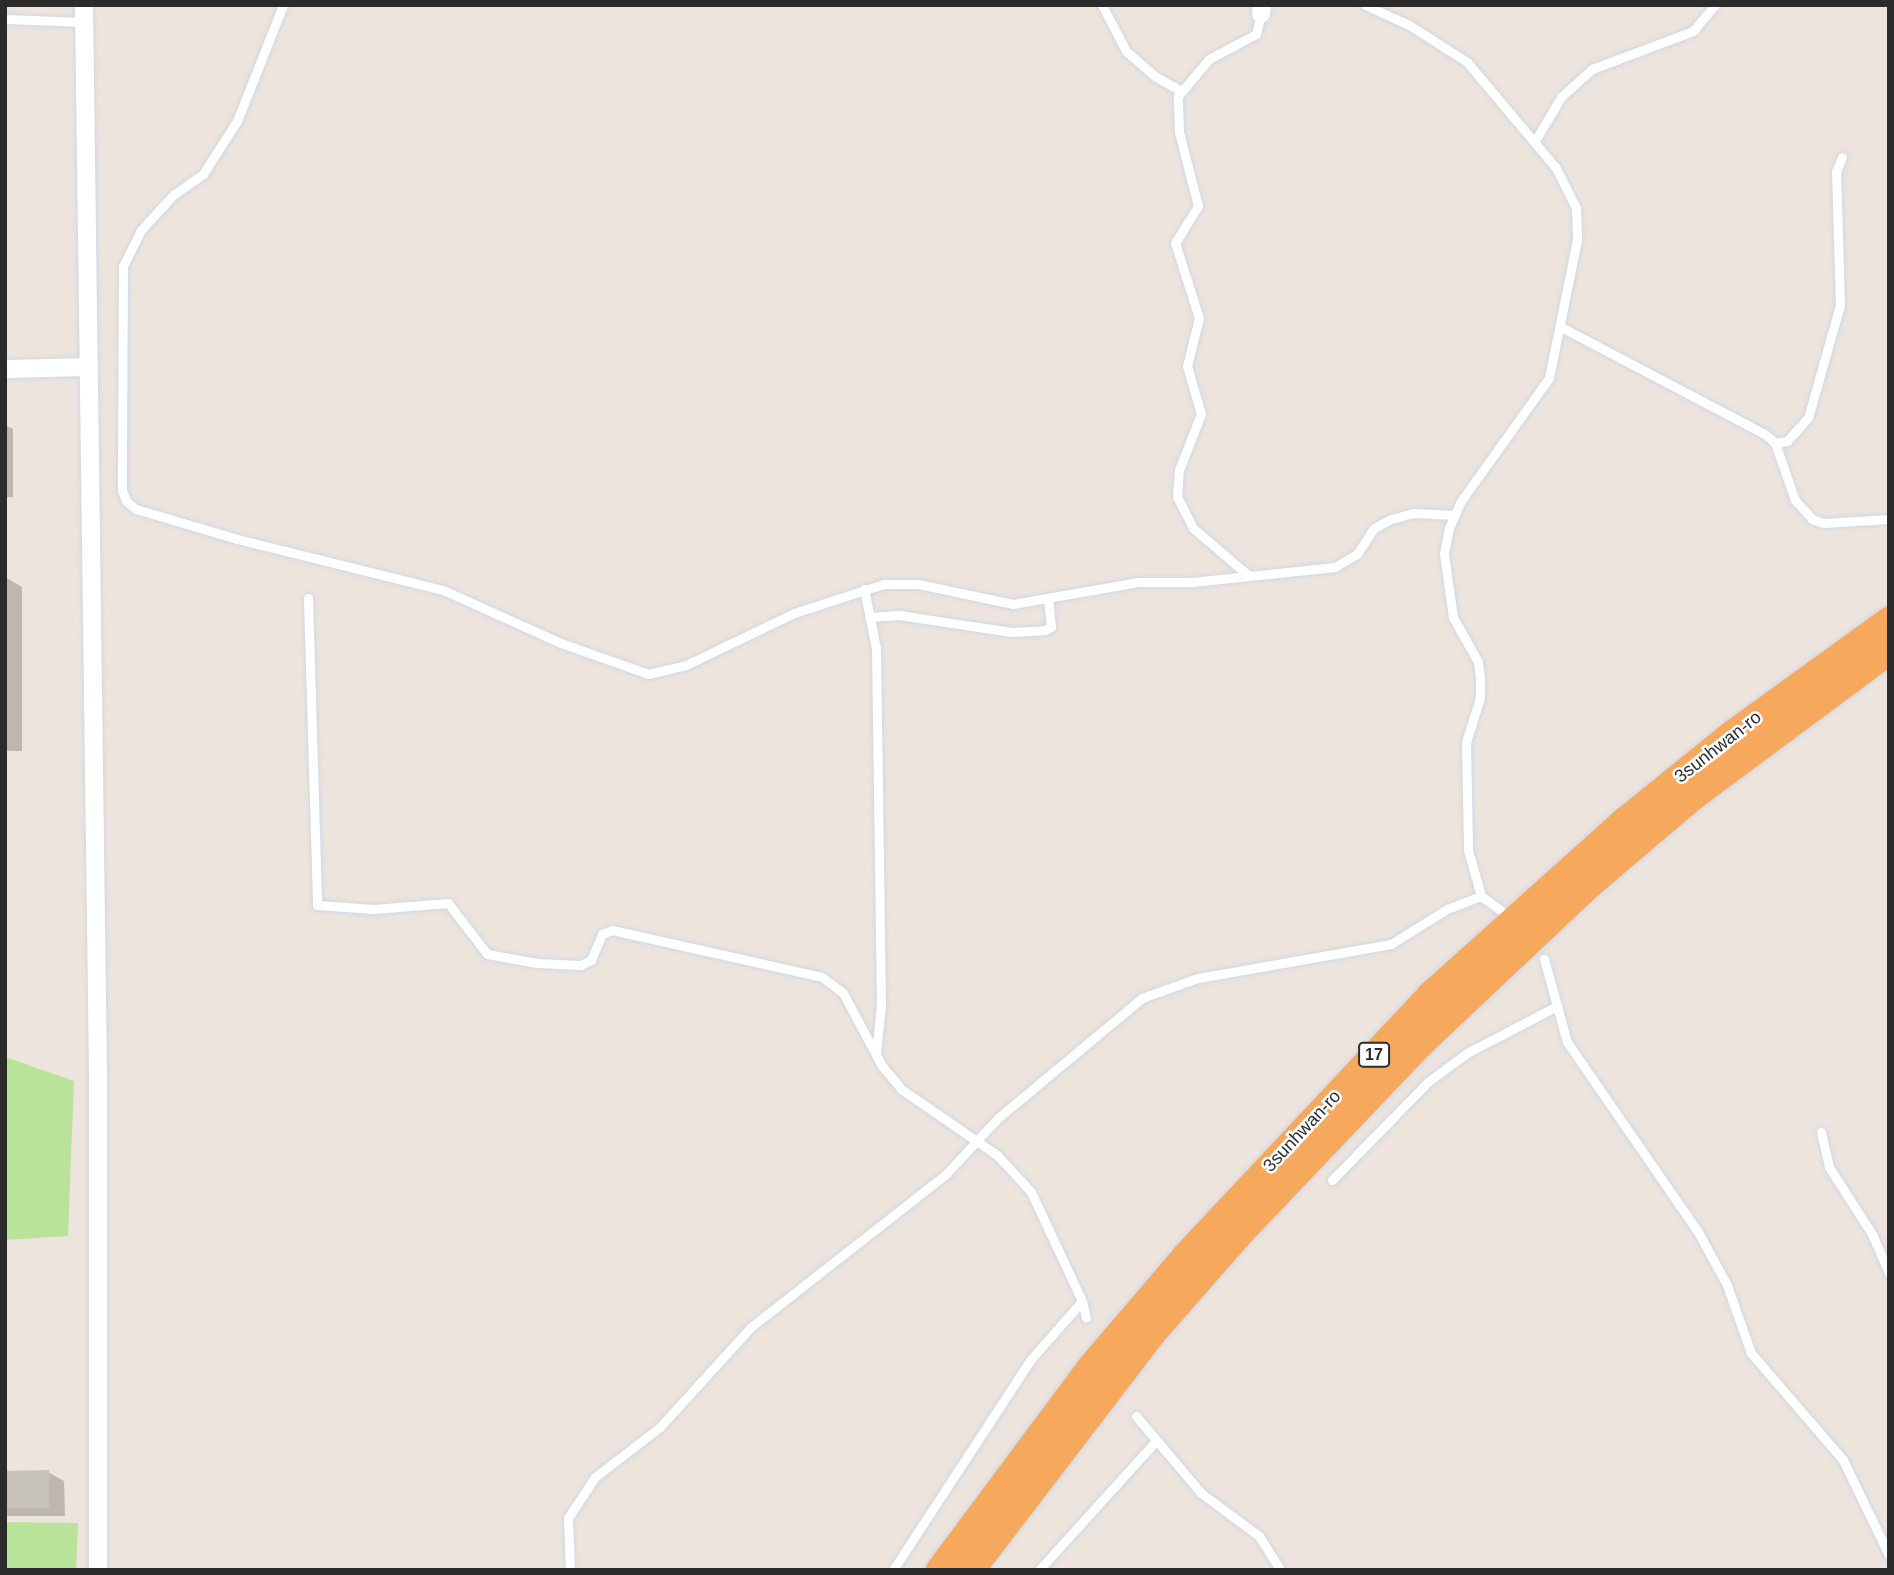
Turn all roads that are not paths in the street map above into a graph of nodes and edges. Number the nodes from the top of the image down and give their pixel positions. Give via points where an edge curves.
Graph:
1 (284, 5) edge
2 (1102, 5) edge
3 (1365, 5) edge
4 (1714, 5) edge
5 (1261, 10) edge
6 (84, 14) edge
7 (5, 19) edge
8 (1181, 91) junction
9 (1535, 141) junction
10 (1842, 157) dead end
11 (1561, 327) junction
12 (89, 367) junction
13 (5, 369) edge
14 (1775, 443) junction
15 (1455, 514) junction
16 (1889, 519) edge
17 (1249, 576) junction
18 (864, 589) junction
19 (308, 598) dead end
20 (1048, 599) junction
21 (869, 617) junction
22 (1889, 621) edge
23 (1889, 651) edge
24 (1481, 896) junction
25 (1500, 911) dead end
26 (1544, 959) dead end
27 (1557, 1006) junction
28 (876, 1054) junction
29 (1821, 1132) dead end
30 (979, 1144) junction
31 (1332, 1181) dead end
32 (1889, 1273) edge
33 (1082, 1301) junction
34 (1086, 1318) dead end
35 (1136, 1416) dead end
36 (1156, 1441) junction
37 (1889, 1555) edge
38 (97, 1570) edge
39 (570, 1570) edge
40 (893, 1570) edge
41 (940, 1570) edge
42 (971, 1570) edge
43 (1039, 1570) edge
44 (1280, 1570) edge

1 - 18 lane via 230,132 203,174 174,194 128,247 123,265 126,501 136,509 237,540 443,590 561,643 648,674 686,665 794,613
2 - 8 lane via 1125,51
3 - 9 lane via 1409,25 1467,62
4 - 9 lane via 1693,31 1592,69 1561,97
5 - 8 lane via 1256,34 1209,59
6 - 7 lane
6 - 12 street
8 - 17 lane via 1179,132 1198,206 1175,243 1199,318 1187,366 1201,415 1179,470 1177,497 1193,528
9 - 11 lane via 1556,168 1576,208 1577,240
10 - 14 lane via 1836,172 1840,305 1808,418 1787,441
11 - 14 lane via 1694,394
11 - 15 lane via 1549,377 1538,398
12 - 13 street
12 - 38 street via 98,1077
14 - 16 lane via 1795,500 1812,519 1823,523
15 - 17 lane via 1414,513 1391,519 1374,528 1345,564
15 - 24 lane via 1444,554 1445,585 1453,617 1478,662 1480,678 1480,698 1465,742 1468,850
17 - 20 lane via 1139,582
18 - 20 lane via 918,584 1013,604
18 - 21 lane
19 - 28 lane via 317,905 374,909 448,903 487,954 537,963 581,965 591,960 602,934 612,930 809,974 829,980 843,993
20 - 21 lane via 1051,627 1045,629 1012,632 899,615
21 - 28 lane via 876,648 881,1005
22 - 41 highway, 3sunhwan-ro / 17 via 1733,734 1636,812 1432,995 1187,1255 1092,1366
23 - 42 highway, 3sunhwan-ro / 17 via 1681,807 1560,911 1420,1043 1154,1331
24 - 25 lane
24 - 30 lane via 1447,909 1391,944 1198,978 1142,998 998,1118
26 - 27 lane
27 - 31 lane via 1466,1054 1429,1081
27 - 37 lane via 1567,1042 1698,1232 1727,1285 1751,1353 1843,1460
28 - 30 lane via 915,1102
29 - 32 lane via 1829,1167 1872,1234
30 - 33 lane via 997,1155 1031,1192
30 - 39 lane via 751,1327 660,1427 595,1477 568,1518
33 - 34 lane
33 - 40 lane via 1031,1359
35 - 36 lane
36 - 43 lane
36 - 44 lane via 1201,1493 1259,1536

